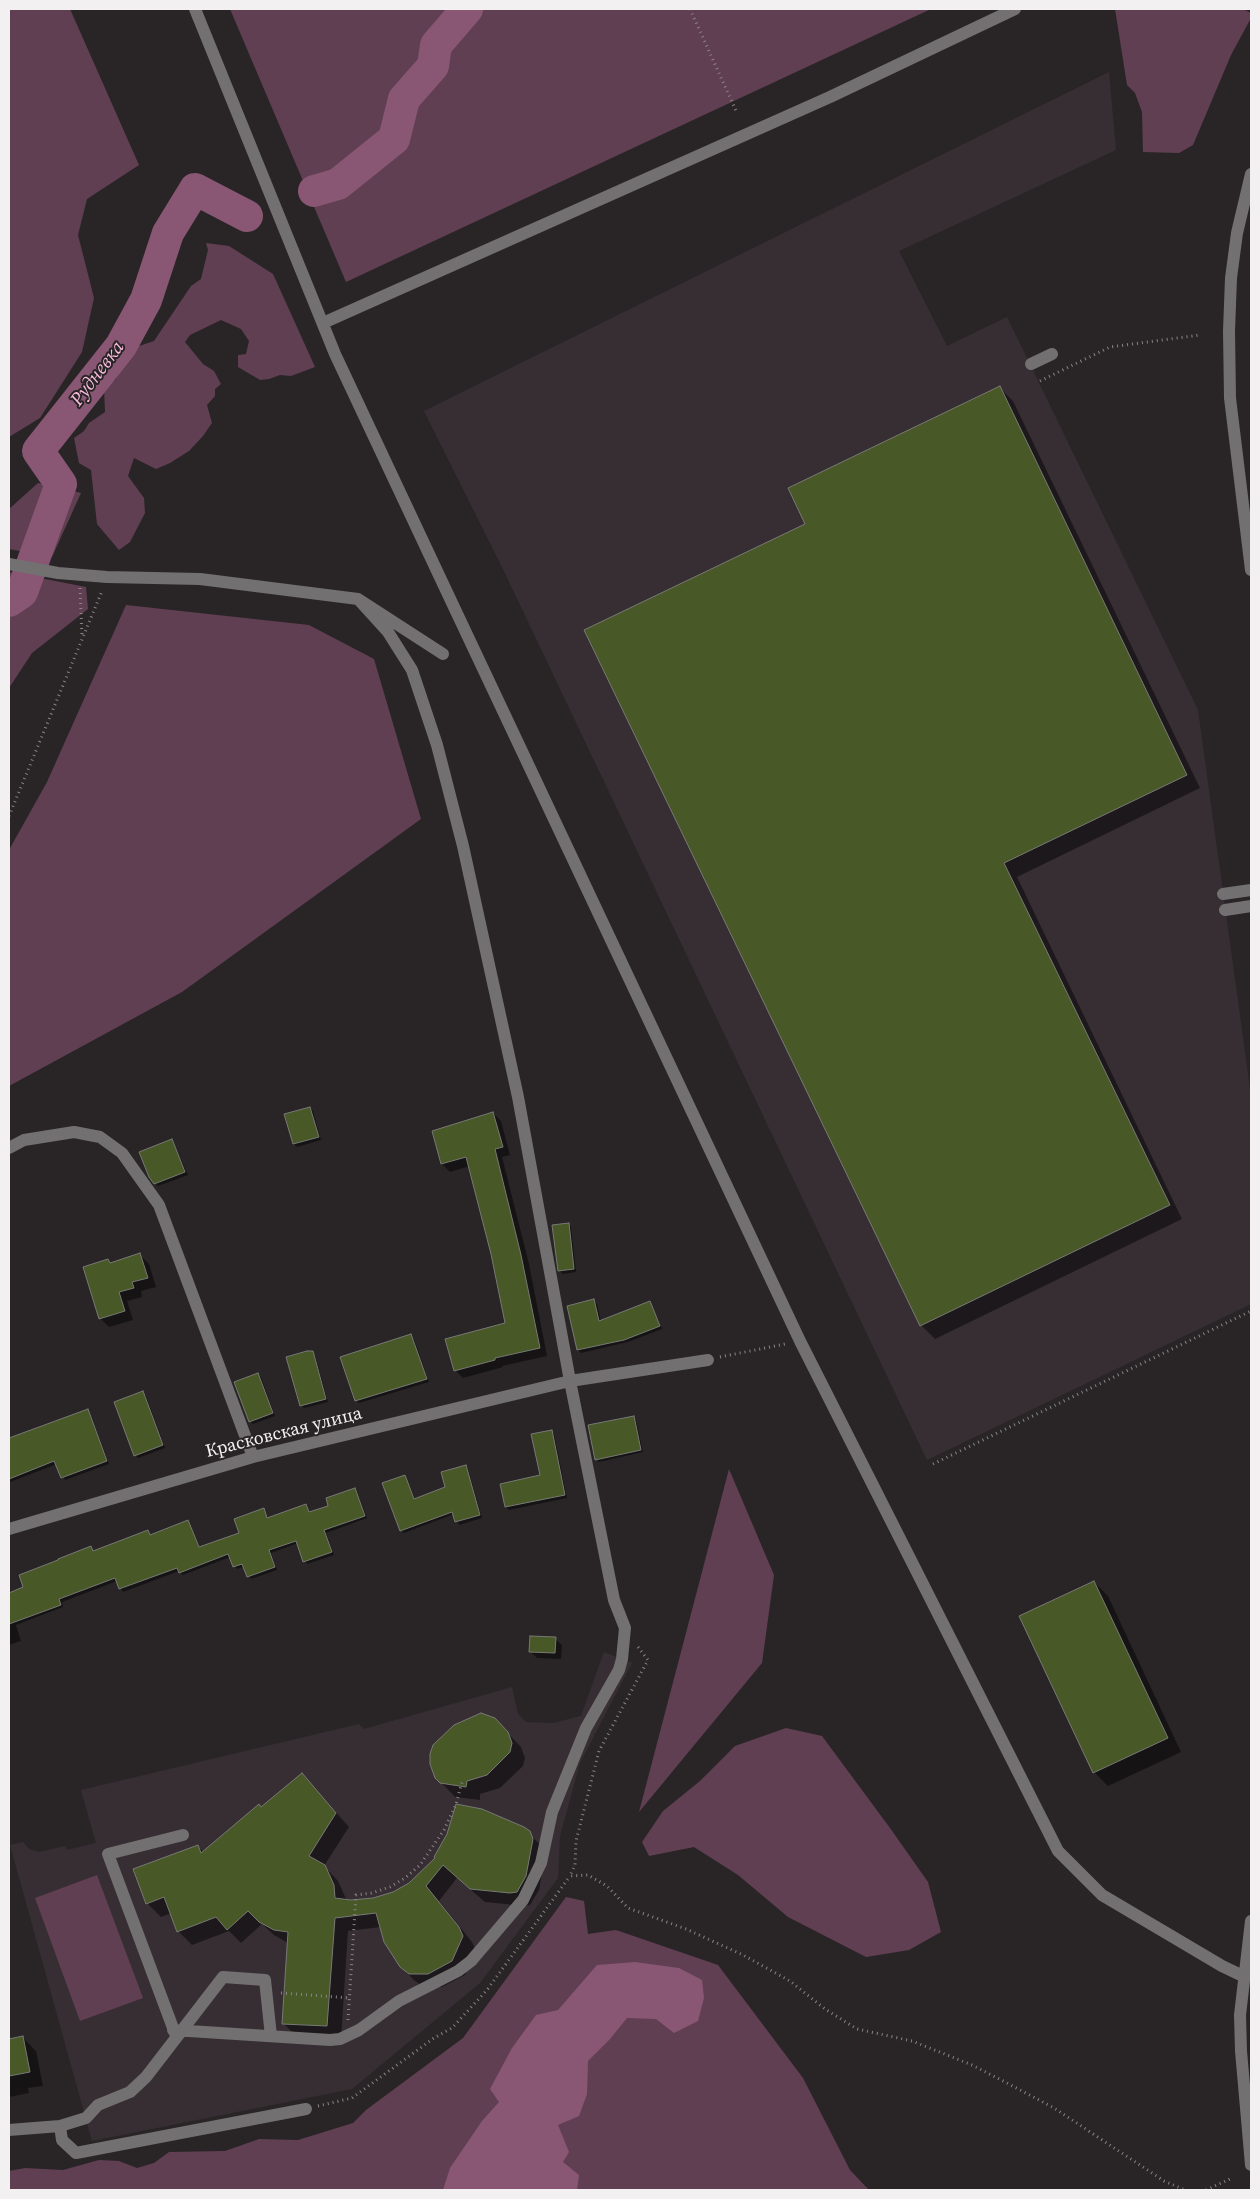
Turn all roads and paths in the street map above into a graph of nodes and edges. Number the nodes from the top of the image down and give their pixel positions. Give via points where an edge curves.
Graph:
1 (195, 9) edge
2 (690, 9) edge
3 (1016, 9) edge
4 (736, 113) dead end
5 (1251, 174) edge
6 (323, 323) junction
7 (1200, 335) dead end
8 (1052, 354) dead end
9 (1031, 364) dead end
10 (1040, 381) dead end
11 (9, 564) edge
12 (1251, 570) edge
13 (79, 575) junction
14 (107, 577) junction
15 (358, 599) junction
16 (82, 639) junction
17 (443, 654) dead end
18 (9, 816) edge
19 (1251, 890) edge
20 (1223, 894) dead end
21 (1251, 906) edge
22 (1225, 910) dead end
23 (9, 1148) edge
24 (1251, 1311) edge
25 (785, 1344) dead end
26 (708, 1360) joint
27 (570, 1381) junction
28 (253, 1457) junction
29 (933, 1464) dead end
30 (9, 1530) edge
31 (624, 1628) junction
32 (462, 1782) dead end
33 (183, 1835) dead end
34 (570, 1876) junction
35 (1251, 1921) edge
36 (1245, 1977) junction
37 (266, 1992) junction
38 (350, 1998) junction
39 (177, 2033) junction
40 (271, 2036) junction
41 (347, 2036) junction
42 (306, 2109) joint
43 (60, 2126) junction
44 (9, 2130) edge
45 (1251, 2165) edge
46 (1230, 2179) dead end
47 (1185, 2190) edge
48 (1206, 2190) edge

1 - 6 street
2 - 4 path
3 - 6 street via 830,98
5 - 12 street via 1237,233 1229,331 1230,398
6 - 36 street via 800,1341 1058,1851 1102,1895
7 - 10 path via 1110,347
8 - 9 street
11 - 13 street
13 - 14 street
13 - 16 path
14 - 15 street via 200,579
14 - 16 path
15 - 17 street
15 - 27 street via 388,632 412,670 437,745 464,846 518,1097
16 - 18 path
19 - 20 street
21 - 22 street
23 - 28 street via 24,1140 74,1132 100,1137 122,1153 159,1205
24 - 29 path
25 - 26 path
26 - 27 street, Красковская улица
27 - 28 street, Красковская улица
27 - 31 street via 614,1600
28 - 30 street, Красковская улица
31 - 34 path via 648,1660 599,1751
31 - 41 street via 619,1670 586,1728 552,1812 541,1863 522,1900 483,1949 458,1971 398,2000
32 - 38 path via 444,1830 420,1865 390,1887 356,1895
33 - 39 street via 108,1854
34 - 42 path via 487,1990 452,2028 352,2098
34 - 47 path via 588,1875 607,1886 628,1908 686,1929 743,1955 790,1981 857,2029 912,2041 1007,2083 1061,2113 1164,2181
35 - 36 street
36 - 45 street via 1240,2015 1241,2051
37 - 38 path
37 - 39 street via 264,1980 223,1977
37 - 40 street
38 - 41 path
39 - 40 street
39 - 43 street via 146,2078 134,2089 98,2106 86,2118
40 - 41 street via 330,2040
42 - 43 street via 76,2153 62,2140
43 - 44 street
46 - 48 path

